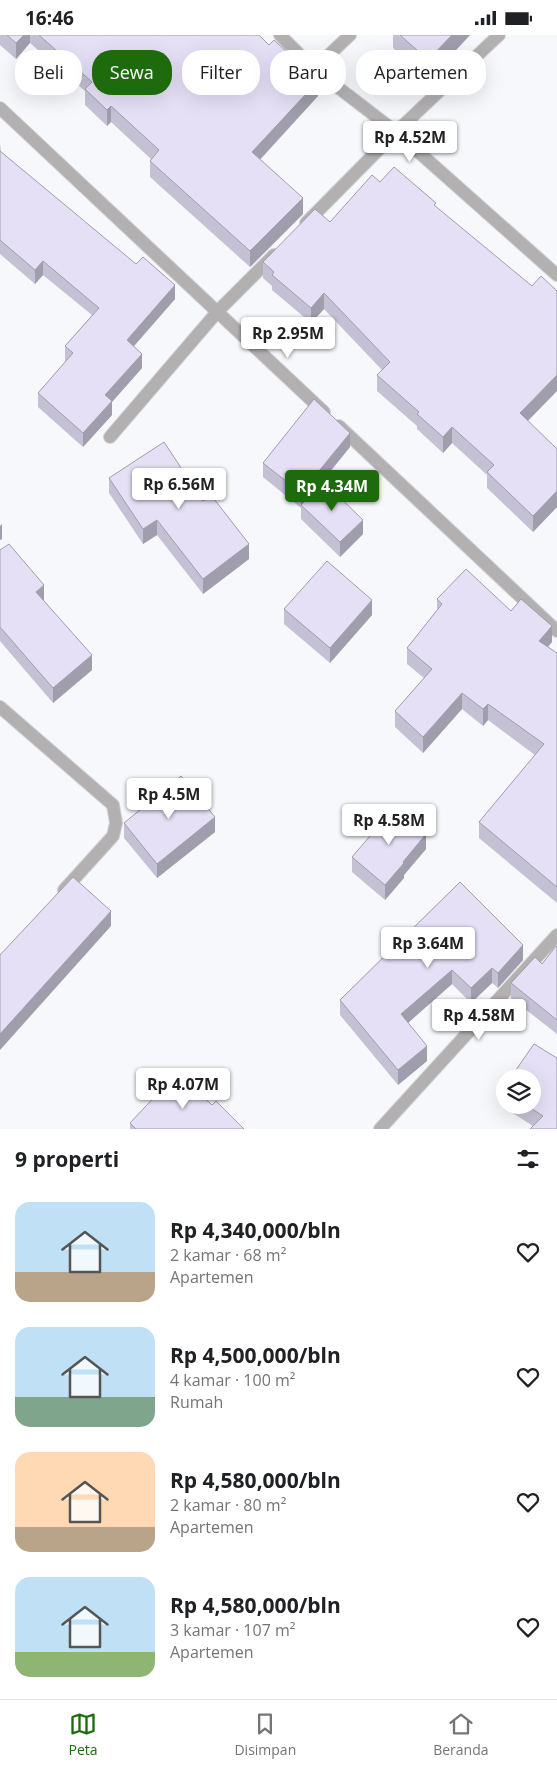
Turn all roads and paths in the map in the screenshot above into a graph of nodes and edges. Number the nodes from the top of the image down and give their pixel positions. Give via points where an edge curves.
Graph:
1 (280, 35) edge
2 (350, 35) edge
3 (499, 35) edge
4 (295, 50) edge
5 (334, 50) edge
6 (346, 94) edge
7 (0, 108) edge
8 (396, 132) junction
9 (300, 229) edge
10 (279, 249) edge
11 (557, 275) edge
12 (218, 311) junction
13 (110, 437) dead end
14 (557, 631) edge
15 (0, 707) edge
16 (53, 902) edge
17 (557, 935) edge
18 (380, 1129) edge

1 - 4 street
2 - 5 street
3 - 8 street
6 - 8 street
7 - 12 street
8 - 9 street
8 - 11 street
10 - 12 street
12 - 13 street
12 - 14 street
15 - 16 street via 113,805 116,813 113,837
17 - 18 street

